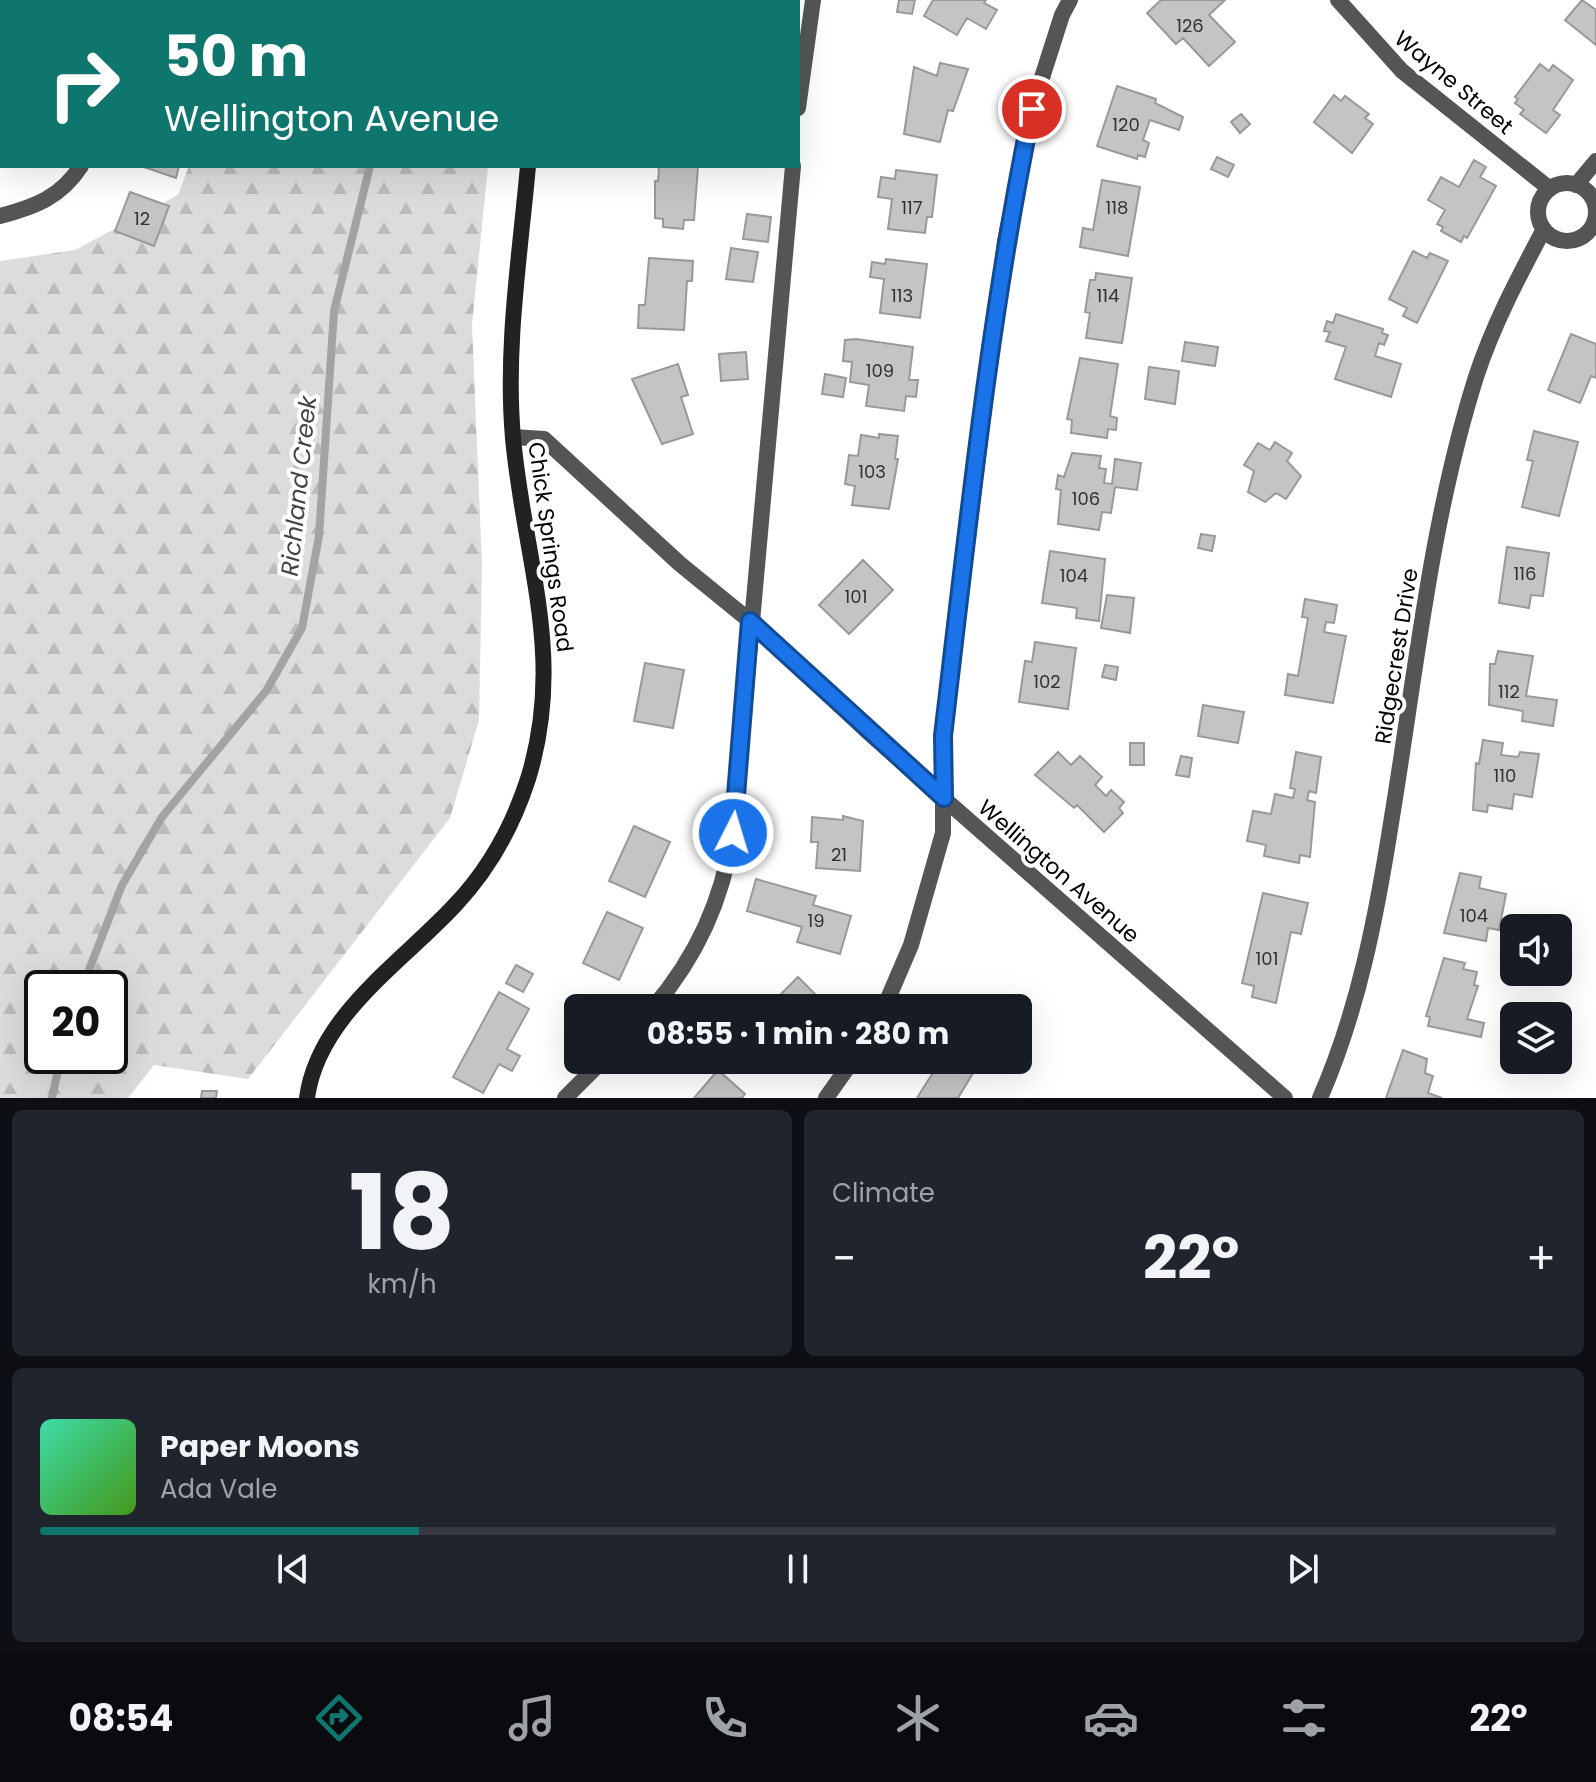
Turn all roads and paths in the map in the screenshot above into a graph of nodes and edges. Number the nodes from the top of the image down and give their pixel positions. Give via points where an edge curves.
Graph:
1 (813, 0) edge
2 (1070, 0) edge
3 (1338, 0) edge
4 (800, 94) edge
5 (1596, 161) edge
6 (79, 168) edge
7 (528, 168) edge
8 (793, 168) edge
9 (1576, 185) junction
10 (1550, 189) junction
11 (0, 216) edge
12 (1544, 229) junction
13 (1592, 237) edge
14 (513, 437) junction
15 (750, 621) junction
16 (944, 798) junction
17 (663, 994) edge
18 (890, 994) edge
19 (589, 1074) edge
20 (843, 1074) edge
21 (307, 1098) edge
22 (565, 1098) edge
23 (826, 1098) edge
24 (1285, 1098) edge
25 (1320, 1098) edge

1 - 4 street
2 - 16 street via 1032,109 1005,241 943,736
3 - 10 street, Wayne Street via 1402,71
5 - 9 street
6 - 11 street via 57,194 32,208
7 - 14 street, Chick Springs Road via 515,312
8 - 15 street
9 - 10 street
9 - 13 street via 1596,205
10 - 12 street via 1538,213
12 - 13 street via 1560,240
12 - 25 street, Ridgecrest Drive via 1496,321 1475,380 1442,515 1377,912 1351,1015
14 - 15 street, Wellington Avenue via 544,439
14 - 21 street, Chick Springs Road via 546,677 529,777 491,859 456,904 350,1011 326,1046
15 - 16 street, Wellington Avenue
15 - 17 street via 733,833 721,893 694,953
16 - 18 street via 936,866
16 - 24 street, Wellington Avenue
19 - 22 street
20 - 23 street

